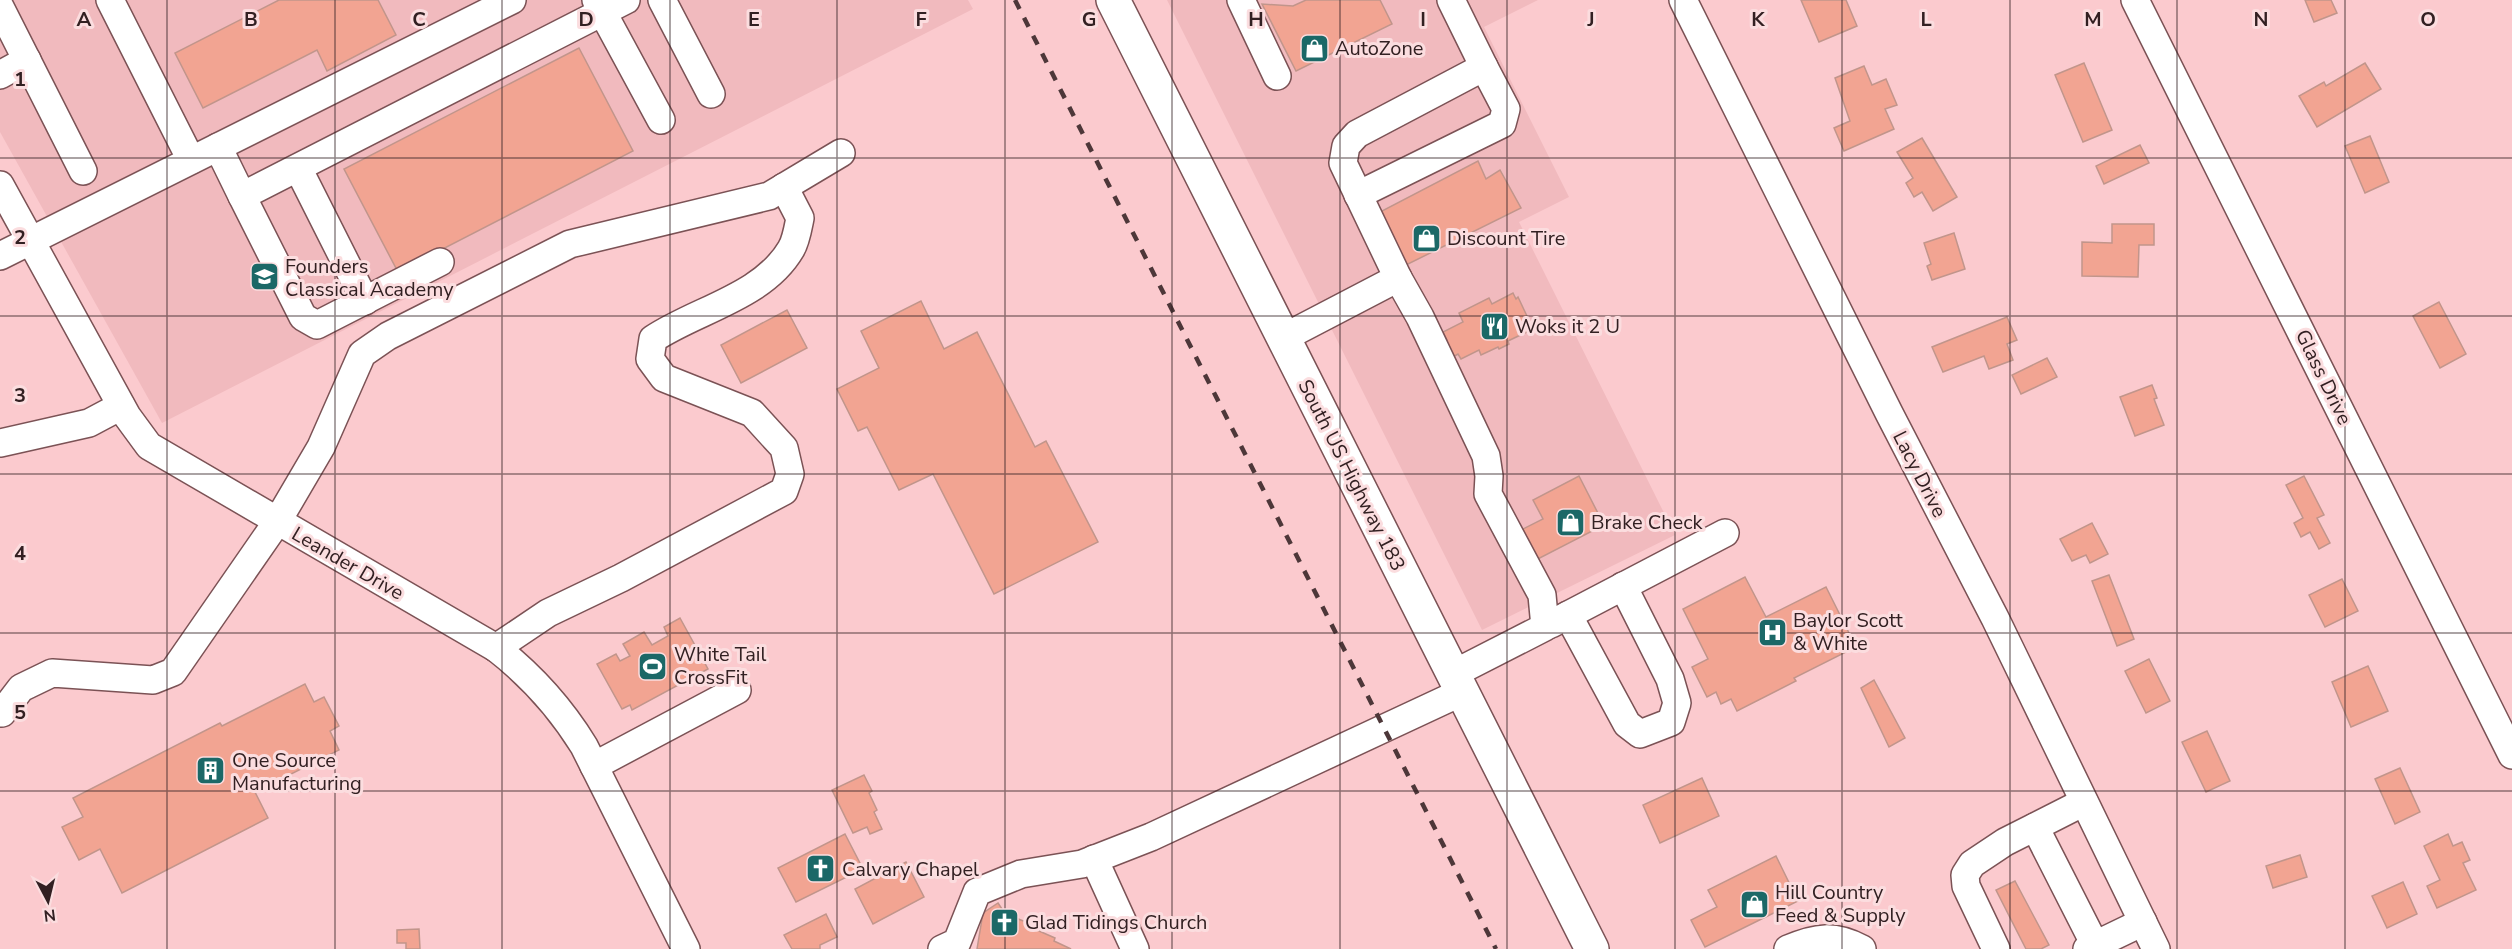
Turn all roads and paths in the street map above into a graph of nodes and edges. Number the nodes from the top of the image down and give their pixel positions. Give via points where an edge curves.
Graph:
1 (110, 0) edge
2 (512, 0) edge
3 (662, 0) edge
4 (1113, 0) edge
5 (1241, 0) edge
6 (1451, 0) edge
7 (1683, 0) edge
8 (2135, 0) edge
9 (608, 4) edge
10 (0, 7) edge
11 (27, 60) junction
12 (1484, 67) junction
13 (0, 75) edge
14 (1277, 76) dead end
15 (711, 94) dead end
16 (661, 120) dead end
17 (218, 147) junction
18 (841, 153) dead end
19 (191, 160) junction
20 (298, 168) junction
21 (83, 171) dead end
22 (0, 185) edge
23 (784, 187) junction
24 (1358, 195) junction
25 (242, 196) junction
26 (30, 241) junction
27 (0, 256) edge
28 (440, 262) dead end
29 (1398, 278) junction
30 (365, 300) junction
31 (1282, 339) junction
32 (121, 406) junction
33 (0, 443) edge
34 (277, 522) junction
35 (1725, 533) dead end
36 (1623, 586) junction
37 (1556, 621) junction
38 (496, 648) junction
39 (1457, 683) junction
40 (737, 690) dead end
41 (2, 713) dead end
42 (2512, 755) edge
43 (594, 766) junction
44 (2084, 802) junction
45 (2035, 827) junction
46 (1094, 859) junction
47 (2143, 922) junction
48 (2091, 947) edge
49 (684, 948) edge
50 (947, 948) edge
51 (1135, 949) edge
52 (1592, 949) edge
53 (1788, 949) edge
54 (1862, 949) edge
55 (1996, 949) edge
56 (2156, 949) edge

1 - 19 street
2 - 17 street
3 - 15 street
4 - 31 main road, South US Highway 183
5 - 14 street
6 - 12 street
7 - 44 street, Lacy Drive
8 - 42 street, Glass Drive
9 - 16 street
9 - 20 street
10 - 11 street
11 - 13 street
11 - 21 street
12 - 24 street via 1357,134 1346,146 1343,163
12 - 24 street via 1506,109 1502,124
17 - 19 street
17 - 25 street
18 - 23 street
19 - 26 street
20 - 25 street
20 - 30 street
22 - 26 street, Leander Drive
23 - 34 street via 769,196 570,244 388,336 362,354 321,447
23 - 38 street via 800,218 792,249 768,275 733,299 653,339 650,359 663,378 752,413 784,448 790,474 784,490 548,613
24 - 29 street
25 - 30 street via 303,317 317,325
26 - 27 street
26 - 32 street, Leander Drive
28 - 30 street
29 - 31 street
29 - 37 street via 1486,456 1488,494
31 - 39 main road, South US Highway 183
32 - 33 street via 89,423
32 - 34 street, Leander Drive via 149,446
34 - 38 street, Leander Drive
34 - 41 street via 173,672 153,680 52,673 21,688
35 - 36 street
36 - 37 street
36 - 37 street via 1670,679 1677,703 1671,722 1640,734 1627,724
37 - 39 street
38 - 43 street, Leander Drive via 537,682 554,702
39 - 46 street via 1150,837
39 - 52 main road, South US Highway 183
40 - 43 street
43 - 49 street, Leander Drive
44 - 45 street
44 - 47 street, Lacy Drive
45 - 48 street
45 - 55 street via 2004,842 1972,864 1965,875 1966,886
46 - 50 street via 1021,874 977,892 957,942
46 - 51 street
47 - 48 street
47 - 56 street, Lacy Drive
53 - 54 street via 1809,939 1835,938

